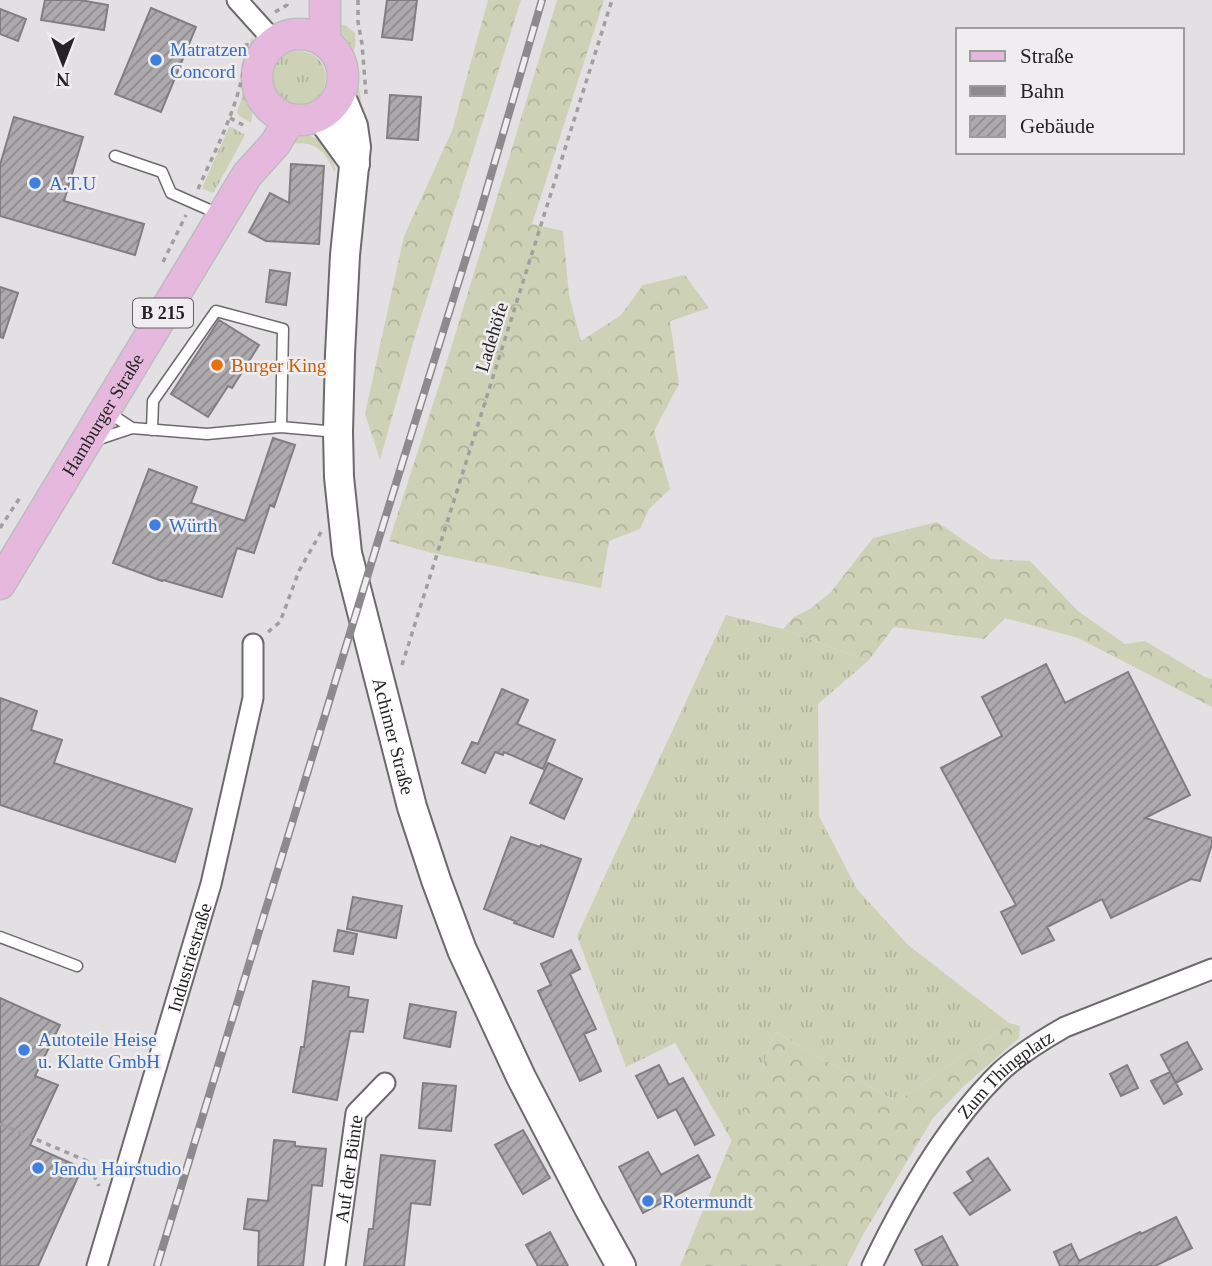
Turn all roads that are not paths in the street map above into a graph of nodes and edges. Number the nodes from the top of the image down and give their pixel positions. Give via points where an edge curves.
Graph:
1 (237, 0) edge
2 (325, 0) edge
3 (288, 20) edge
4 (342, 103) junction
5 (279, 112) junction
6 (115, 156) dead end
7 (221, 216) junction
8 (105, 410) junction
9 (281, 427) junction
10 (132, 428) junction
11 (152, 430) junction
12 (338, 432) junction
13 (85, 443) junction
14 (0, 584) edge
15 (253, 644) road end
16 (0, 937) edge
17 (77, 966) dead end
18 (1212, 969) edge
19 (385, 1083) dead end
20 (97, 1266) edge
21 (335, 1266) edge
22 (621, 1266) edge
23 (872, 1266) edge

1 - 3 street
2 - 3 main road
3 - 4 main road via 332,49 341,65
3 - 5 main road via 258,65 261,92
4 - 5 main road via 312,120 300,121
4 - 12 main road, Achimer Straße via 356,146 345,255
5 - 7 main road, Hamburger Straße / B 215 via 275,144 247,175
6 - 7 lane via 162,172 171,193
7 - 8 main road, Hamburger Straße / B 215
8 - 10 lane
8 - 13 main road, Hamburger Straße / B 215
9 - 11 lane via 207,434
9 - 11 lane via 283,329 216,311 153,401
9 - 12 lane
10 - 11 lane
10 - 13 lane
12 - 22 main road, Achimer Straße via 347,553 412,807 436,880 462,950 521,1077
13 - 14 main road, Hamburger Straße / B 215
15 - 20 street, Industriestraße via 253,698 211,884
16 - 17 lane
18 - 23 street, Zum Thingplatz via 1065,1027 1000,1071 963,1111 925,1168
19 - 21 street, Auf der Bünte via 356,1113

